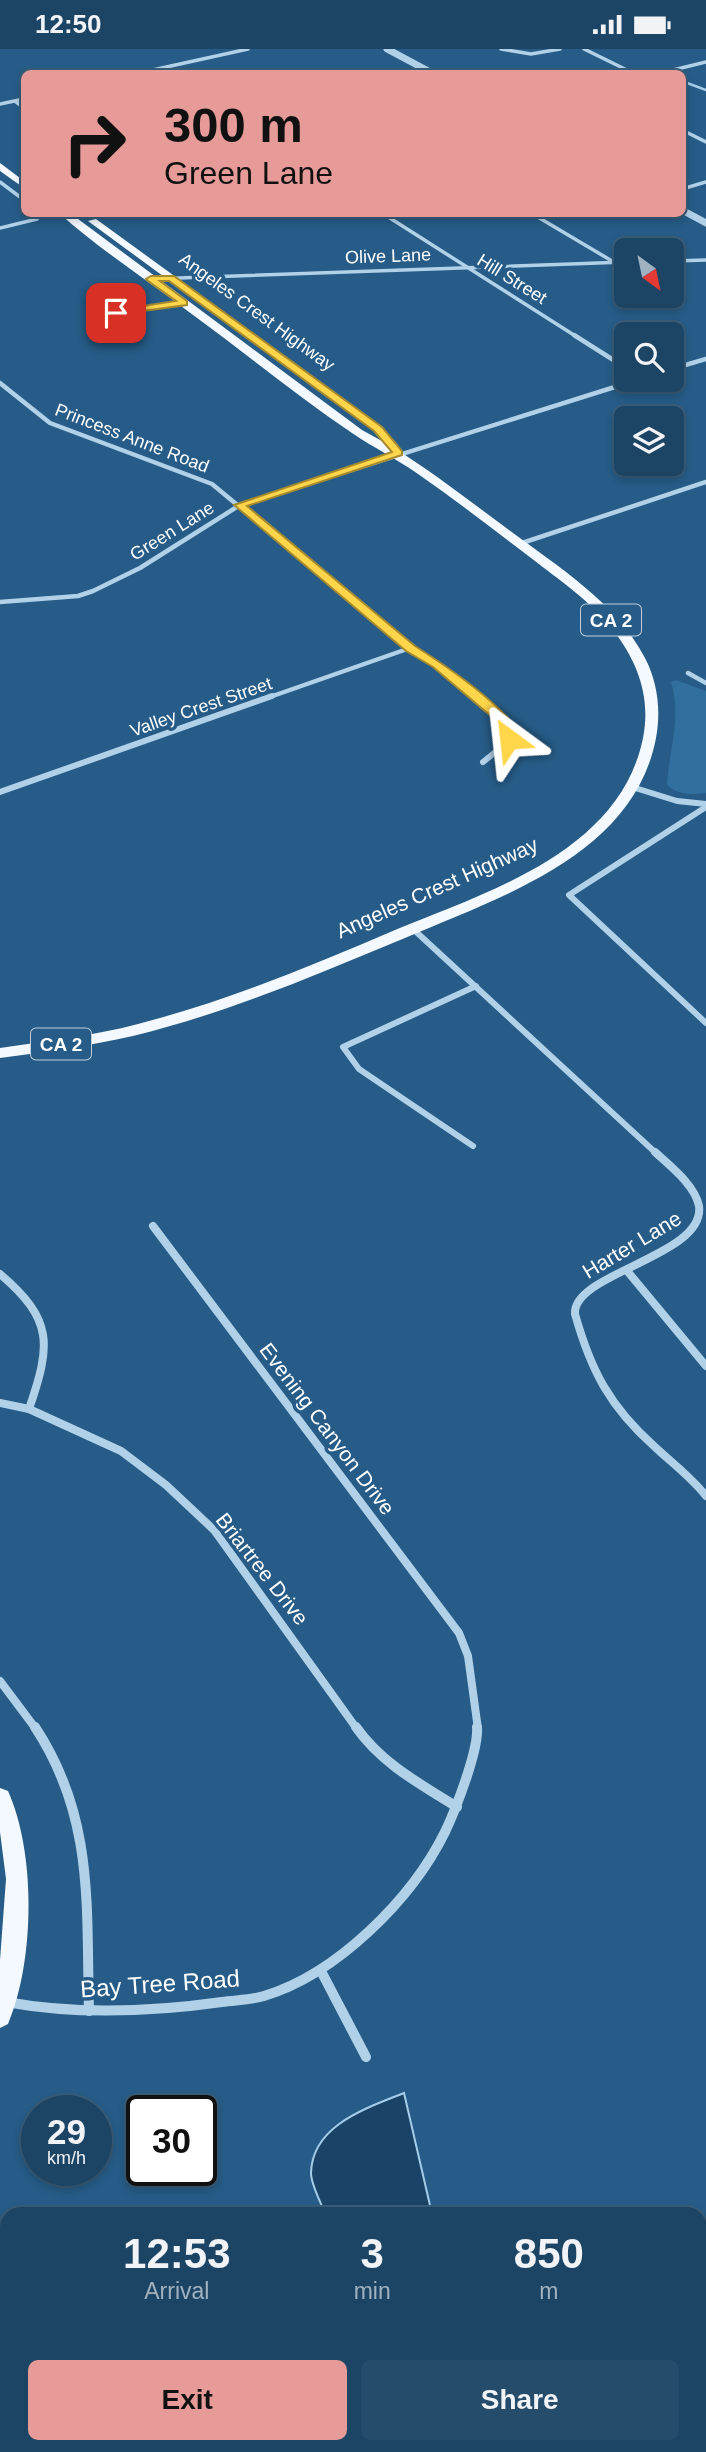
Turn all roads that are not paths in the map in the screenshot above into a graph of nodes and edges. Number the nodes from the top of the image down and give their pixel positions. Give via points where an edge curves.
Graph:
1 (248, 49) edge
2 (387, 49) edge
3 (502, 49) edge
4 (560, 49) edge
5 (584, 49) edge
6 (706, 62) edge
7 (162, 70) edge
8 (426, 70) edge
9 (628, 70) edge
10 (673, 70) edge
11 (21, 100) edge
12 (15, 101) junction
13 (0, 104) edge
14 (21, 106) edge
15 (686, 132) edge
16 (706, 142) edge
17 (0, 153) edge
18 (0, 166) edge
19 (21, 177) edge
20 (21, 177) edge
21 (0, 182) edge
22 (706, 182) edge
23 (686, 188) edge
24 (21, 198) edge
25 (686, 212) edge
26 (38, 217) edge
27 (68, 217) edge
28 (88, 217) edge
29 (388, 217) edge
30 (538, 217) edge
31 (706, 223) edge
32 (0, 228) edge
33 (706, 260) edge
34 (684, 261) edge
35 (614, 263) joint
36 (469, 268) junction
37 (171, 278) junction
38 (151, 279) junction
39 (184, 303) junction
40 (93, 317) dead end
41 (706, 359) edge
42 (614, 360) edge
43 (684, 365) edge
44 (0, 383) edge
45 (614, 387) edge
46 (398, 453) junction
47 (706, 482) edge
48 (240, 505) junction
49 (519, 544) junction
50 (0, 602) edge
51 (410, 648) junction
52 (688, 673) dead end
53 (706, 683) edge
54 (483, 762) dead end
55 (632, 787) junction
56 (0, 792) edge
57 (706, 805) edge
58 (413, 929) junction
59 (476, 986) junction
60 (706, 1023) edge
61 (0, 1053) edge
62 (473, 1146) dead end
63 (153, 1226) dead end
64 (628, 1272) junction
65 (0, 1274) edge
66 (706, 1366) edge
67 (0, 1403) edge
68 (29, 1409) junction
69 (706, 1496) edge
70 (468, 1656) joint
71 (0, 1681) edge
72 (0, 1798) edge
73 (457, 1807) junction
74 (321, 1971) junction
75 (3, 2009) edge
76 (89, 2011) junction
77 (366, 2057) dead end

1 - 7 street
2 - 8 street
3 - 4 street via 531,54
5 - 9 street
6 - 10 street
11 - 12 street
12 - 13 street
12 - 14 street
15 - 16 street
17 - 19 main road
18 - 20 main road
21 - 24 street
22 - 23 street
25 - 31 street
26 - 32 street
27 - 38 main road, Angeles Crest Highway / CA 2
28 - 37 main road, Angeles Crest Highway / CA 2
29 - 36 street, Hill Street
30 - 35 street
33 - 34 street
35 - 36 street, Olive Lane
36 - 37 street, Olive Lane
36 - 42 street, Hill Street
37 - 38 street, Olive Lane
37 - 46 main road, Angeles Crest Highway / CA 2 via 378,429
38 - 39 main road, Angeles Crest Highway / CA 2
39 - 40 street
39 - 46 main road, Angeles Crest Highway / CA 2 via 358,432
41 - 43 street
44 - 48 street, Princess Anne Road via 50,423 202,479
45 - 46 street, Green Lane
46 - 48 street, Green Lane
46 - 49 main road, Angeles Crest Highway / CA 2
47 - 49 street
48 - 50 street, Green Lane via 140,568 93,591
48 - 51 street, Princess Anne Road
49 - 55 main road, Angeles Crest Highway / CA 2 via 590,598 619,628 645,670 654,727 647,757
51 - 54 street, Princess Anne Road via 437,665 511,730 504,747
51 - 56 street, Valley Crest Street
52 - 53 street
55 - 57 street
55 - 58 main road, Angeles Crest Highway / CA 2 via 598,827 559,860
57 - 60 street via 570,892 569,897
58 - 59 street, Harter Lane
58 - 61 main road, Angeles Crest Highway / CA 2 via 212,1006 121,1033
59 - 62 street via 343,1047 359,1069
59 - 64 street, Harter Lane via 691,1190 701,1209 699,1223 689,1236
63 - 70 street, Evening Canyon Drive via 458,1633
64 - 66 street
64 - 69 street, Harter Lane via 587,1292 575,1309 590,1364 648,1441
65 - 68 street via 28,1300 46,1344
67 - 68 street, Briartree Drive
68 - 73 street, Briartree Drive via 121,1451 166,1485 215,1531 367,1743 396,1769
70 - 73 street, Bay Tree Road via 478,1731
71 - 76 street via 40,1736 79,1827
72 - 75 main road via 14,1845 18,1911
73 - 74 street, Bay Tree Road via 434,1854 385,1916
74 - 76 street, Bay Tree Road via 264,1996 195,2006
74 - 77 street
75 - 76 street, Bay Tree Road

